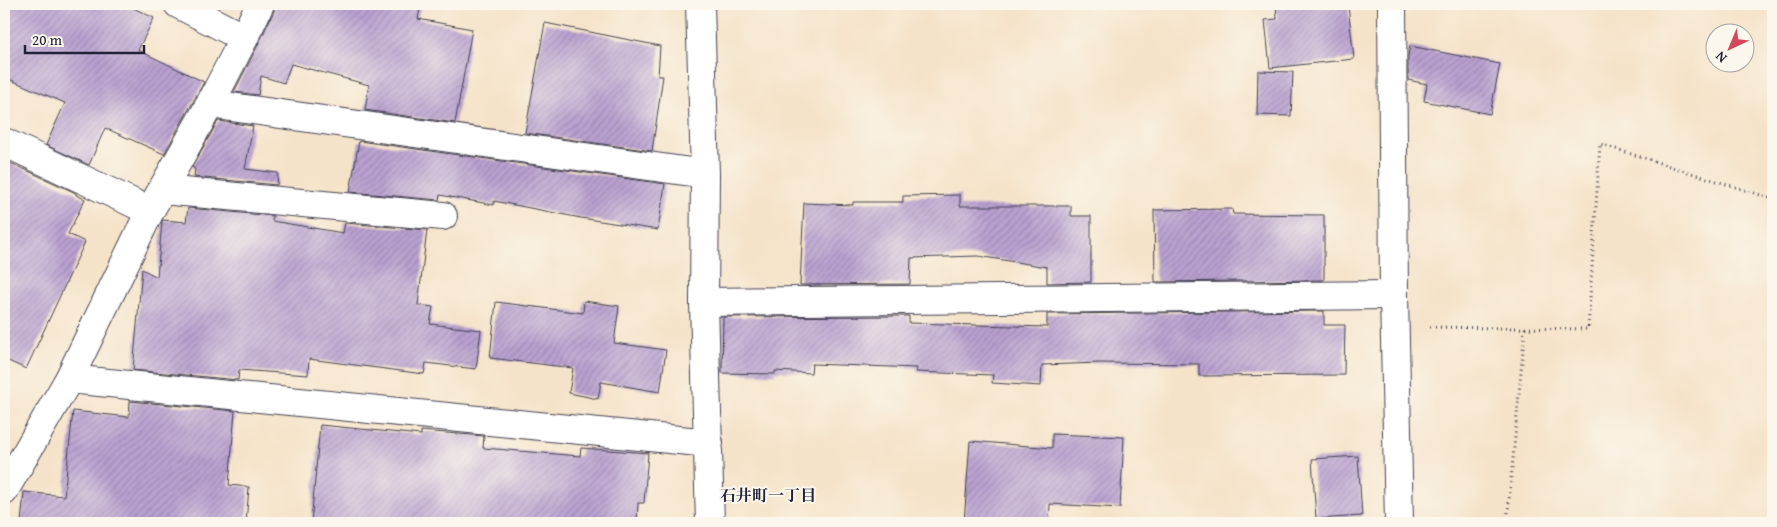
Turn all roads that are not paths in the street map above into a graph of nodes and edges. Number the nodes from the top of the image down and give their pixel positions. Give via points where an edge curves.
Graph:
1 (178, 4) edge
2 (260, 4) edge
3 (700, 4) edge
4 (1392, 4) edge
5 (244, 38) junction
6 (210, 104) junction
7 (4, 142) edge
8 (705, 174) junction
9 (156, 200) junction
10 (443, 216) dead end
11 (1394, 295) junction
12 (704, 302) junction
13 (69, 379) junction
14 (709, 443) junction
15 (4, 490) edge
16 (710, 523) edge
17 (1399, 523) edge

1 - 5 street
2 - 5 street
3 - 8 street
4 - 11 street
5 - 6 street
6 - 8 street
6 - 9 street
7 - 9 street
8 - 12 street
9 - 10 street
9 - 13 street
11 - 12 street
11 - 17 street
12 - 14 street
13 - 14 street
13 - 15 street
14 - 16 street

